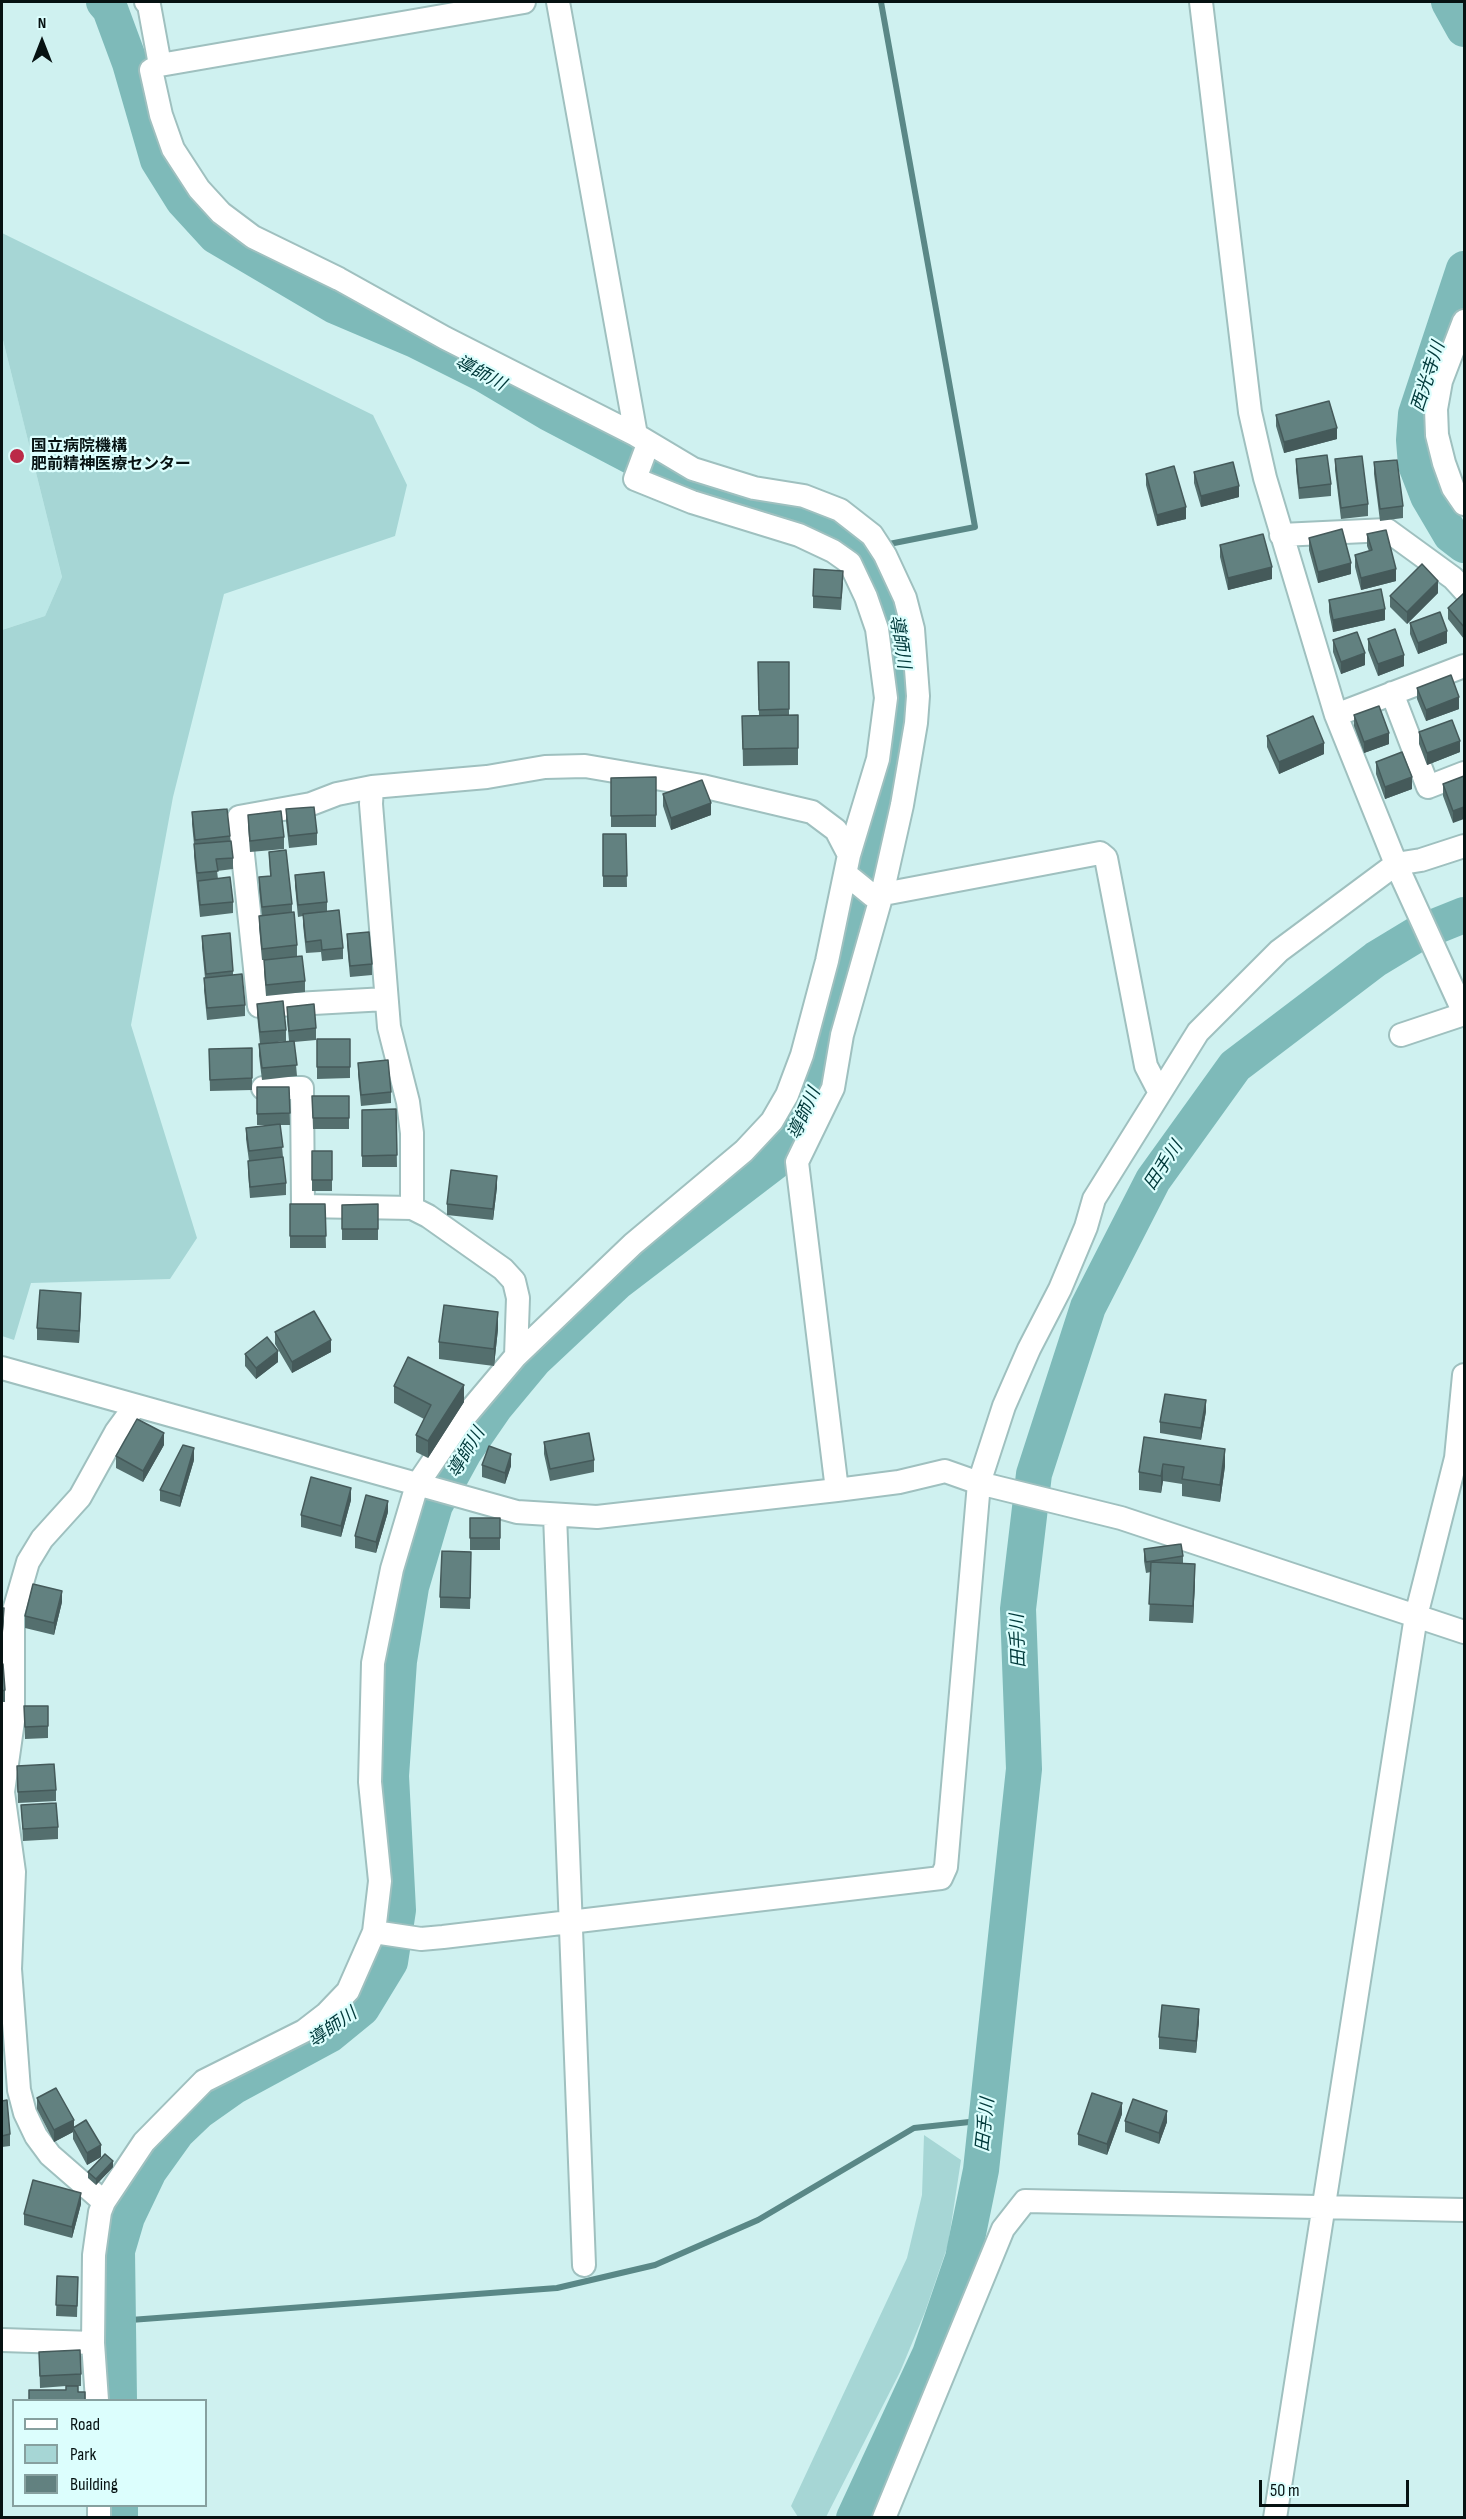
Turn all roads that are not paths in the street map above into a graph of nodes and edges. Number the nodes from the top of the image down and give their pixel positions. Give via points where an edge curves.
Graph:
1 (146, 2) edge
2 (524, 2) edge
3 (558, 2) edge
4 (1202, 2) edge
5 (160, 65) junction
6 (1464, 321) edge
7 (642, 440) junction
8 (1464, 504) edge
9 (1281, 535) junction
10 (1464, 590) edge
11 (1464, 666) edge
12 (1392, 693) junction
13 (1336, 715) junction
14 (1464, 773) edge
15 (372, 787) junction
16 (1464, 846) edge
17 (847, 865) junction
18 (1399, 870) junction
19 (878, 895) junction
20 (386, 999) junction
21 (1463, 1010) edge
22 (1401, 1035) dead end
23 (263, 1088) edge
24 (1160, 1094) junction
25 (412, 1208) junction
26 (516, 1356) junction
27 (2, 1368) edge
28 (1464, 1375) edge
29 (135, 1406) junction
30 (978, 1483) junction
31 (417, 1485) junction
32 (837, 1490) junction
33 (555, 1515) junction
34 (1416, 1616) junction
35 (1464, 1632) edge
36 (572, 1920) junction
37 (374, 1932) junction
38 (6, 1969) edge
39 (104, 2202) junction
40 (1323, 2208) junction
41 (1464, 2210) edge
42 (584, 2265) dead end
43 (2, 2340) edge
44 (93, 2343) junction
45 (97, 2399) edge
46 (884, 2517) edge
47 (1275, 2517) edge

1 - 5 street
2 - 5 street
3 - 7 street
4 - 9 street via 1250,412
5 - 7 street via 151,70 160,115 173,149 198,189 221,213 253,237
6 - 8 street via 1441,381 1436,409 1444,463
7 - 17 street via 635,479 692,502 799,535 850,563 877,630 886,698 878,759
7 - 19 street via 693,469 727,482 804,496 840,510 872,535 885,555 905,597 913,629 918,696 902,805
9 - 10 street via 1387,530
9 - 13 street
11 - 12 street
12 - 13 street
12 - 14 street via 1428,787
13 - 18 street
15 - 17 street via 487,777 545,767 585,766 627,772 812,812 836,830
15 - 20 street
15 - 20 street via 311,804 239,817 259,1006
16 - 18 street
17 - 19 street
17 - 26 street via 802,1055 772,1121 744,1151 633,1244
18 - 21 street
18 - 24 street via 1279,951 1198,1032
19 - 24 street via 1100,853 1106,858 1146,1065
19 - 32 street via 842,1035 833,1088 797,1162
20 - 25 street via 412,1133
21 - 22 street
23 - 25 street via 302,1088 303,1206
24 - 30 street via 1094,1199 1060,1289 1004,1406
25 - 26 street via 503,1269 514,1281 518,1299
26 - 31 street via 457,1426
27 - 29 street
28 - 34 street via 1456,1458
29 - 31 street
29 - 38 street via 80,1497 42,1539 28,1562 13,1614 13,1721 3,1792 14,1872
30 - 32 street via 945,1471
30 - 34 street via 1121,1518
30 - 36 street via 946,1867 941,1878
31 - 33 street via 517,1512
31 - 37 street via 392,1569 373,1663 370,1782 380,1881
32 - 33 street via 597,1516
33 - 36 street
34 - 35 street
34 - 40 street
36 - 37 street via 422,1939
36 - 42 street
37 - 39 street via 348,1991 326,2014 304,2031 204,2081 144,2142
38 - 39 street via 25,2113 50,2155
39 - 44 street via 94,2255
40 - 41 street
40 - 46 street via 1025,2201 1003,2229
40 - 47 street
43 - 44 street
44 - 45 street

